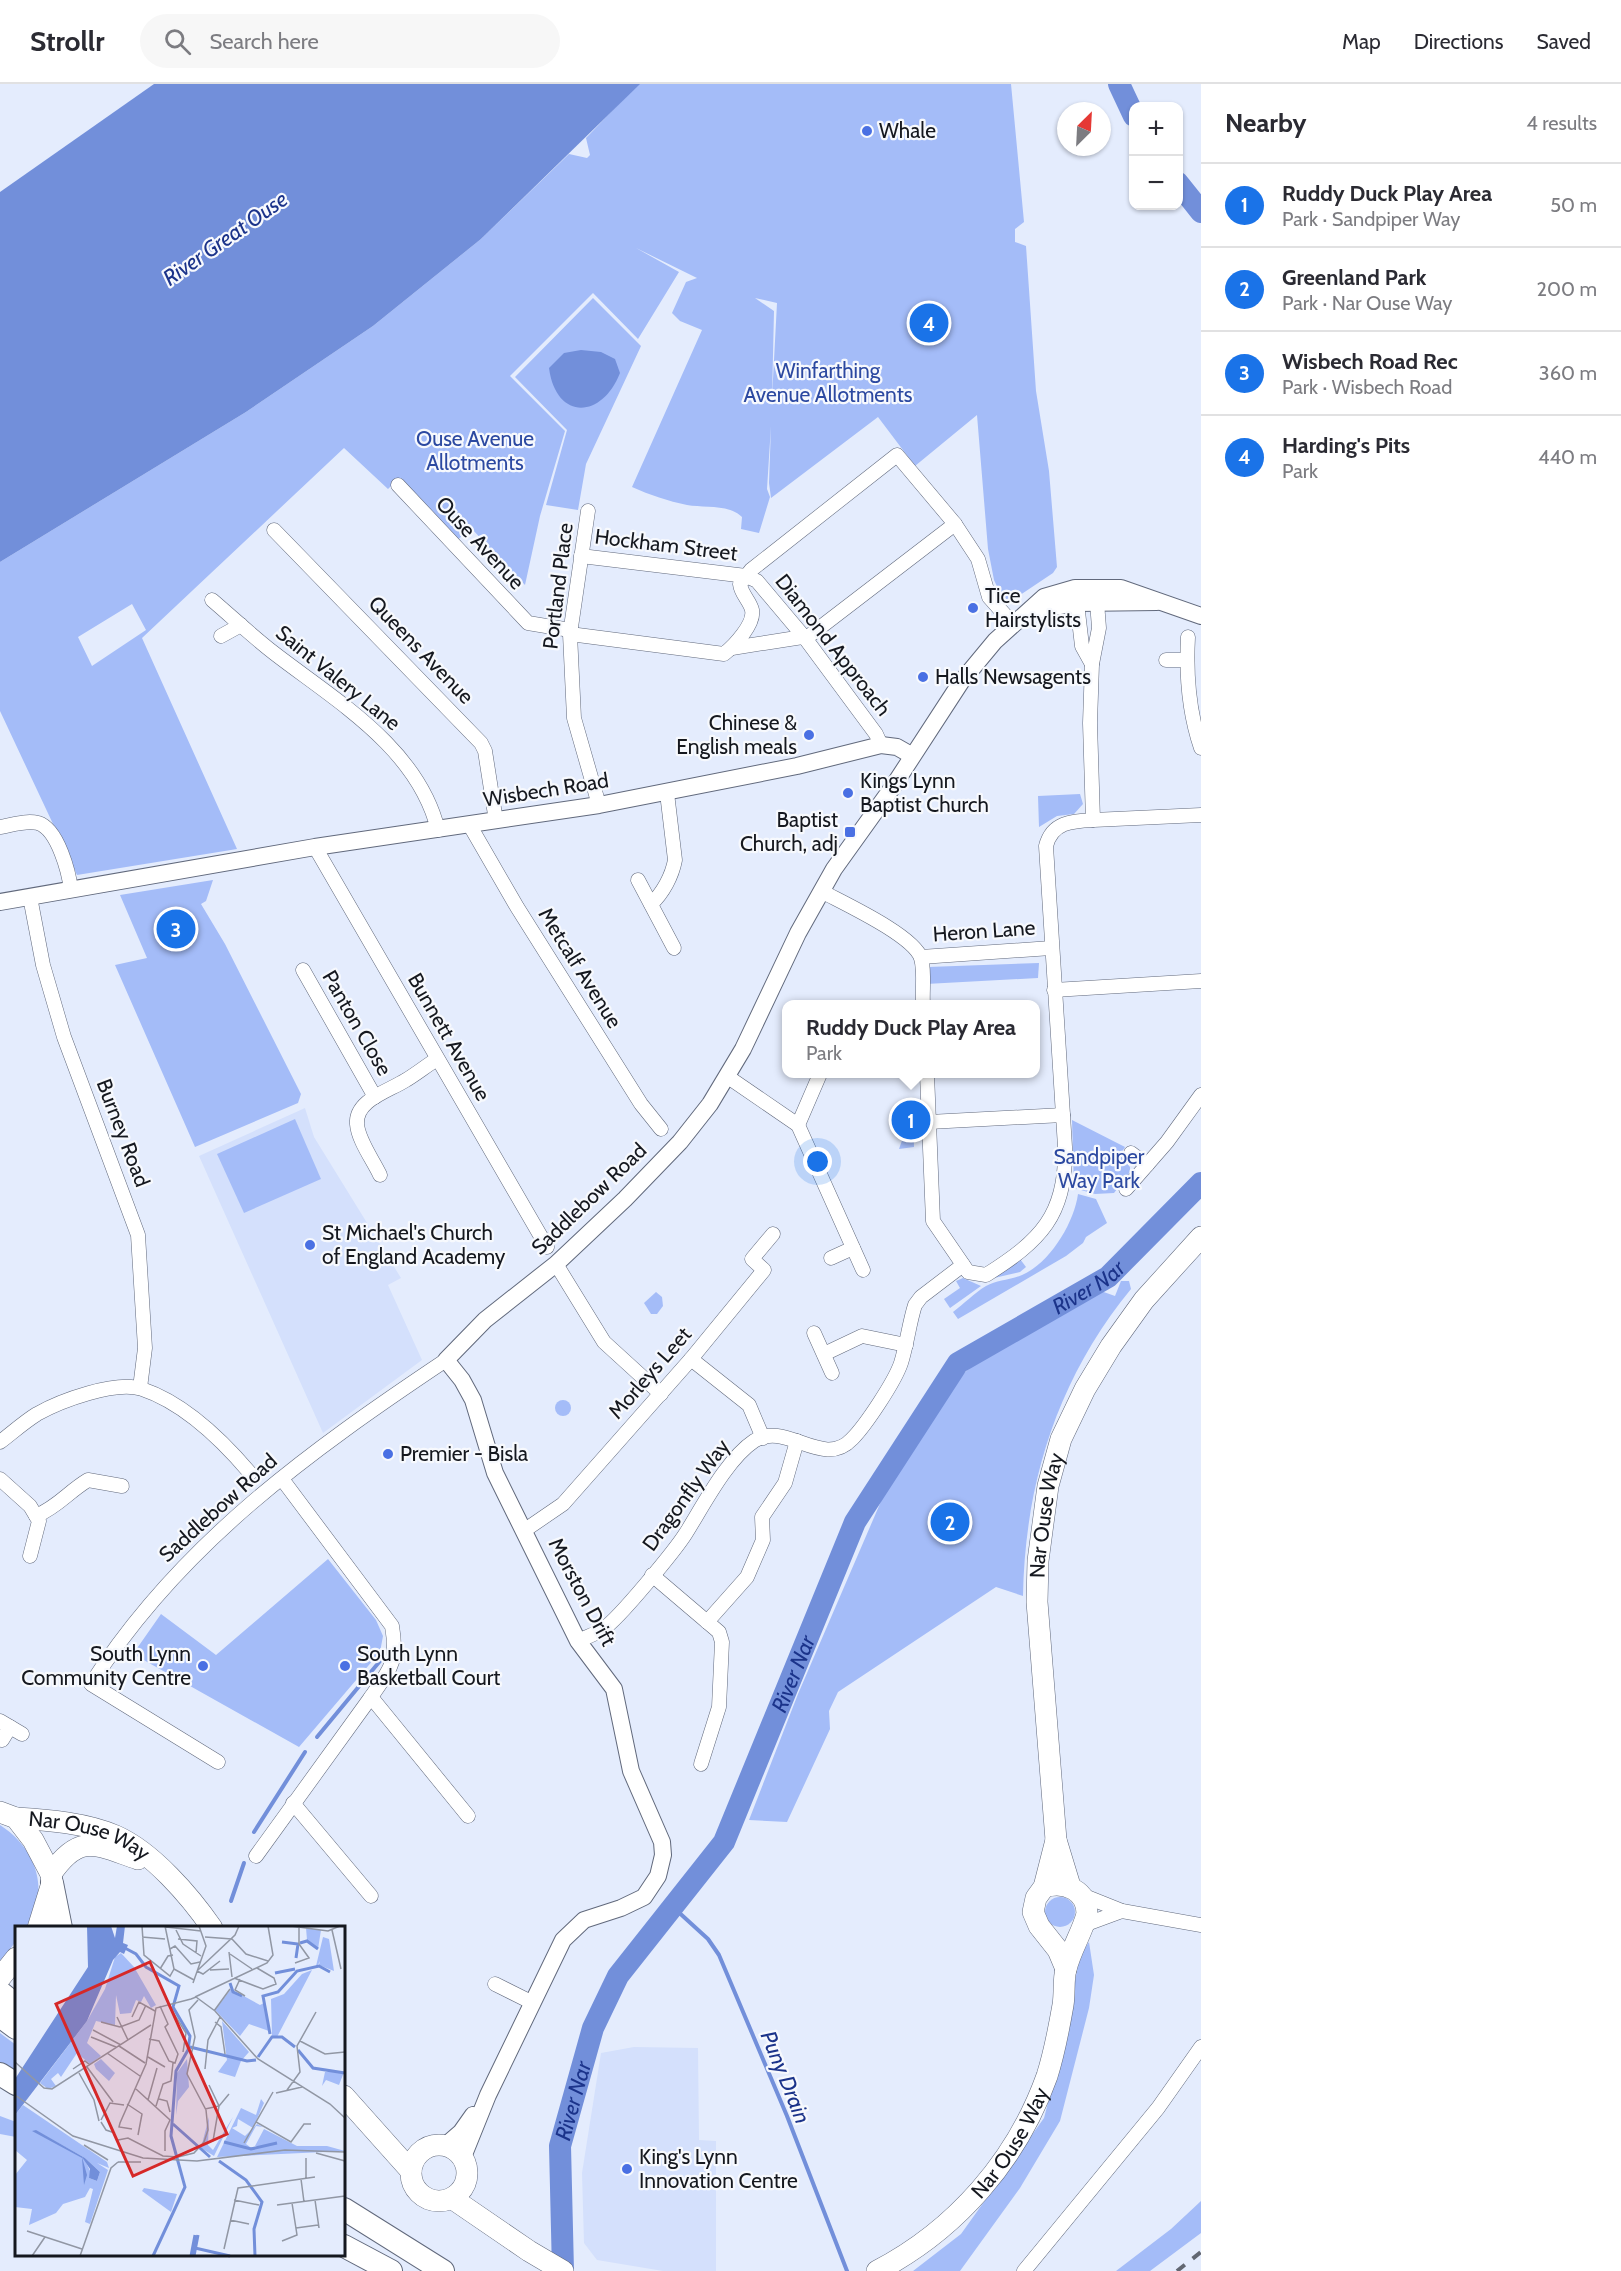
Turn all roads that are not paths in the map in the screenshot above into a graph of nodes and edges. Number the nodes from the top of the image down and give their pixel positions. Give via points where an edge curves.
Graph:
1 (398, 485) dead end
2 (588, 511) dead end
3 (956, 524) junction
4 (274, 530) dead end
5 (581, 556) junction
6 (746, 576) junction
7 (212, 600) dead end
8 (1097, 602) junction
9 (1159, 602) junction
10 (1077, 603) junction
11 (1027, 612) junction
12 (1201, 616) edge
13 (1013, 624) junction
14 (241, 625) junction
15 (570, 632) junction
16 (221, 636) dead end
17 (1188, 637) dead end
18 (805, 638) junction
19 (732, 648) junction
20 (1166, 660) dead end
21 (1186, 660) junction
22 (1092, 664) junction
23 (881, 746) junction
24 (1201, 748) edge
25 (911, 755) junction
26 (667, 793) junction
27 (598, 805) junction
28 (1201, 816) edge
29 (1093, 820) junction
30 (496, 821) junction
31 (470, 824) junction
32 (0, 827) edge
33 (438, 830) junction
34 (315, 847) junction
35 (638, 880) dead end
36 (71, 890) junction
37 (821, 891) junction
38 (30, 897) junction
39 (0, 902) edge
40 (651, 904) junction
41 (674, 948) dead end
42 (1051, 948) junction
43 (921, 957) junction
44 (303, 970) dead end
45 (1201, 981) edge
46 (1054, 990) junction
47 (923, 1000) edge
48 (436, 1059) junction
49 (728, 1077) junction
50 (818, 1078) edge
51 (927, 1078) edge
52 (1201, 1095) edge
53 (375, 1097) junction
54 (1063, 1115) junction
55 (929, 1122) junction
56 (798, 1125) junction
57 (661, 1128) dead end
58 (1131, 1153) dead end
59 (1147, 1165) junction
60 (380, 1175) dead end
61 (1126, 1189) dead end
62 (773, 1234) dead end
63 (1201, 1237) edge
64 (547, 1247) dead end
65 (853, 1248) junction
66 (831, 1258) dead end
67 (556, 1264) junction
68 (963, 1265) junction
69 (863, 1270) dead end
70 (814, 1333) dead end
71 (906, 1345) junction
72 (824, 1354) junction
73 (691, 1359) junction
74 (446, 1360) junction
75 (832, 1373) dead end
76 (140, 1388) junction
77 (661, 1394) junction
78 (762, 1438) junction
79 (797, 1441) junction
80 (0, 1442) edge
81 (250, 1473) dead end
82 (0, 1479) edge
83 (282, 1479) junction
84 (122, 1486) dead end
85 (36, 1516) junction
86 (525, 1530) junction
87 (30, 1556) dead end
88 (652, 1575) junction
89 (707, 1622) junction
90 (578, 1641) junction
91 (371, 1697) junction
92 (11, 1727) edge
93 (2, 1740) dead end
94 (218, 1762) dead end
95 (701, 1764) dead end
96 (293, 1803) junction
97 (8, 1815) edge
98 (468, 1816) dead end
99 (1056, 1840) junction
100 (256, 1856) dead end
101 (156, 1866) junction
102 (52, 1879) junction
103 (1044, 1887) junction
104 (1076, 1891) junction
105 (371, 1896) dead end
106 (1122, 1911) junction
107 (1201, 1925) edge
108 (39, 1926) edge
109 (61, 1926) edge
110 (210, 1926) edge
111 (1081, 1929) junction
112 (1049, 1936) junction
113 (15, 1959) edge
114 (1066, 1969) junction
115 (0, 1978) edge
116 (495, 1984) dead end
117 (0, 1992) edge
118 (533, 2003) junction
119 (15, 2004) edge
120 (0, 2016) edge
121 (15, 2027) edge
122 (1201, 2047) edge
123 (0, 2074) edge
124 (15, 2083) edge
125 (488, 2095) junction
126 (345, 2097) edge
127 (361, 2114) junction
128 (446, 2145) junction
129 (423, 2149) junction
130 (465, 2167) junction
131 (411, 2171) junction
132 (453, 2199) junction
133 (345, 2210) edge
134 (345, 2226) edge
135 (495, 2228) junction
136 (345, 2247) edge
137 (341, 2256) edge
138 (370, 2271) edge
139 (391, 2271) edge
140 (435, 2271) edge
141 (443, 2271) edge
142 (564, 2271) edge
143 (878, 2271) edge
144 (1024, 2271) edge

1 - 15 street, Ouse Avenue via 528,623
2 - 5 street, Portland Place
3 - 6 street via 897,455
3 - 13 street via 978,559 989,597
3 - 18 street
4 - 30 street, Queens Avenue via 480,743 485,751
5 - 6 street, Hockham Street
5 - 15 street, Portland Place
6 - 18 street, Diamond Approach via 757,581
6 - 19 street via 740,588 752,609 752,619
7 - 14 street, Saint Valery Lane
8 - 9 street
8 - 10 street
8 - 22 street via 1099,627
9 - 11 street via 1121,588 1075,588 1044,597
9 - 12 street
10 - 11 street
10 - 22 street via 1082,646
11 - 13 street
13 - 25 street via 961,682
14 - 16 street
14 - 33 street, Saint Valery Lane via 387,742 426,797
15 - 19 street, Ouse Avenue via 724,654
15 - 27 street, Portland Place via 574,718
17 - 21 street
18 - 19 street, Ouse Avenue
18 - 23 street, Diamond Approach
20 - 21 street
21 - 24 street via 1193,724
22 - 29 street
23 - 25 street, Wisbech Road via 897,747
23 - 26 street, Wisbech Road
25 - 37 street, Saddlebow Road
26 - 27 street, Wisbech Road
26 - 40 street via 675,860 659,897
27 - 30 street, Wisbech Road
28 - 29 street
29 - 42 street via 1071,821 1058,826 1048,837
30 - 31 street, Wisbech Road
31 - 33 street, Wisbech Road
31 - 57 street, Metcalf Avenue via 640,1104
32 - 36 street via 27,822 50,831 68,867
33 - 34 street, Wisbech Road
34 - 36 street, Wisbech Road
34 - 48 street, Bunnett Avenue
35 - 40 street
36 - 38 street, Wisbech Road
37 - 43 street via 890,929
37 - 49 street, Saddlebow Road
38 - 39 street, Wisbech Road
38 - 76 street, Burney Road via 43,965 64,1037 138,1235 145,1348
40 - 41 street
42 - 43 street, Heron Lane
42 - 46 street
43 - 47 street
44 - 53 street, Panton Close
45 - 46 street
46 - 54 street
48 - 53 street, Panton Close
48 - 64 street, Bunnett Avenue
49 - 56 street
49 - 67 street, Saddlebow Road via 680,1142
50 - 56 street
51 - 55 street
52 - 59 street
53 - 60 street, Panton Close via 364,1105 357,1126
54 - 55 street
54 - 68 street via 1065,1179 1047,1222 1025,1249 986,1275 973,1274
55 - 68 street via 933,1221
56 - 65 street
58 - 59 street
59 - 61 street
62 - 73 street, Morleys Leet via 752,1259 764,1269
63 - 99 main road, Nar Ouse Way via 1144,1300 1111,1346 1061,1439 1047,1486 1037,1602
65 - 66 street
65 - 69 street
67 - 74 street, Saddlebow Road via 485,1320
67 - 77 street via 604,1342
68 - 71 street, Dragonfly Way via 915,1305
70 - 72 street
71 - 72 street via 861,1336
71 - 79 street, Dragonfly Way via 897,1373 854,1438 846,1445 825,1451
72 - 75 street
73 - 77 street, Morleys Leet
73 - 78 street via 749,1405
74 - 83 street, Saddlebow Road via 408,1383
74 - 86 street, Morston Drift via 473,1400 495,1473
76 - 80 street via 78,1396 37,1414
76 - 81 street via 186,1414 217,1438
77 - 86 street, Morleys Leet via 563,1504
78 - 79 street, Dragonfly Way
78 - 88 street, Dragonfly Way via 747,1447 709,1492 681,1541
79 - 89 street via 785,1483 762,1517 763,1540 747,1576
82 - 85 street
83 - 91 street via 392,1626 396,1652
83 - 94 street, Saddlebow Road via 177,1572 138,1616 91,1684
84 - 85 street via 88,1480 54,1509
85 - 87 street via 39,1521
86 - 90 street, Morston Drift
88 - 89 street
88 - 90 street, Dragonfly Way via 605,1628
89 - 95 street via 719,1632 723,1652 718,1707
90 - 118 street, Morston Drift via 614,1689 632,1771 657,1828 663,1855 658,1876 644,1897 584,1920 563,1940
91 - 96 street
91 - 98 street
92 - 93 street
96 - 100 street
96 - 105 street
97 - 101 main road, Nar Ouse Way via 100,1831 134,1847
97 - 102 main road via 33,1840
99 - 103 main road, Nar Ouse Way
99 - 104 main road, Nar Ouse Way
101 - 102 main road, Nar Ouse Way via 88,1845 66,1854
101 - 110 main road, Nar Ouse Way
102 - 108 main road
102 - 109 highway
103 - 104 main road via 1056,1883
103 - 112 main road, Nar Ouse Way via 1033,1911 1039,1926
104 - 106 street
104 - 111 main road, Nar Ouse Way via 1087,1905
106 - 107 street
106 - 111 street
111 - 112 main road via 1064,1938
111 - 114 main road, Nar Ouse Way
112 - 114 main road, Nar Ouse Way
113 - 115 main road
114 - 143 main road, Nar Ouse Way via 1063,2004 1047,2076 1005,2159 950,2222
116 - 118 street
117 - 119 highway
118 - 125 street, Morston Drift
120 - 121 highway
122 - 144 street via 1158,2108
123 - 124 highway
125 - 128 street, Morston Drift via 461,2132
125 - 130 street, Morston Drift
126 - 127 main road
127 - 129 main road via 402,2142
127 - 131 main road
128 - 129 main road
128 - 130 main road
129 - 131 main road
130 - 132 main road via 462,2190
130 - 135 main road
131 - 132 main road via 413,2185 423,2197 438,2202
132 - 135 main road
133 - 141 highway
134 - 140 highway
135 - 142 main road
136 - 139 highway
137 - 138 highway

